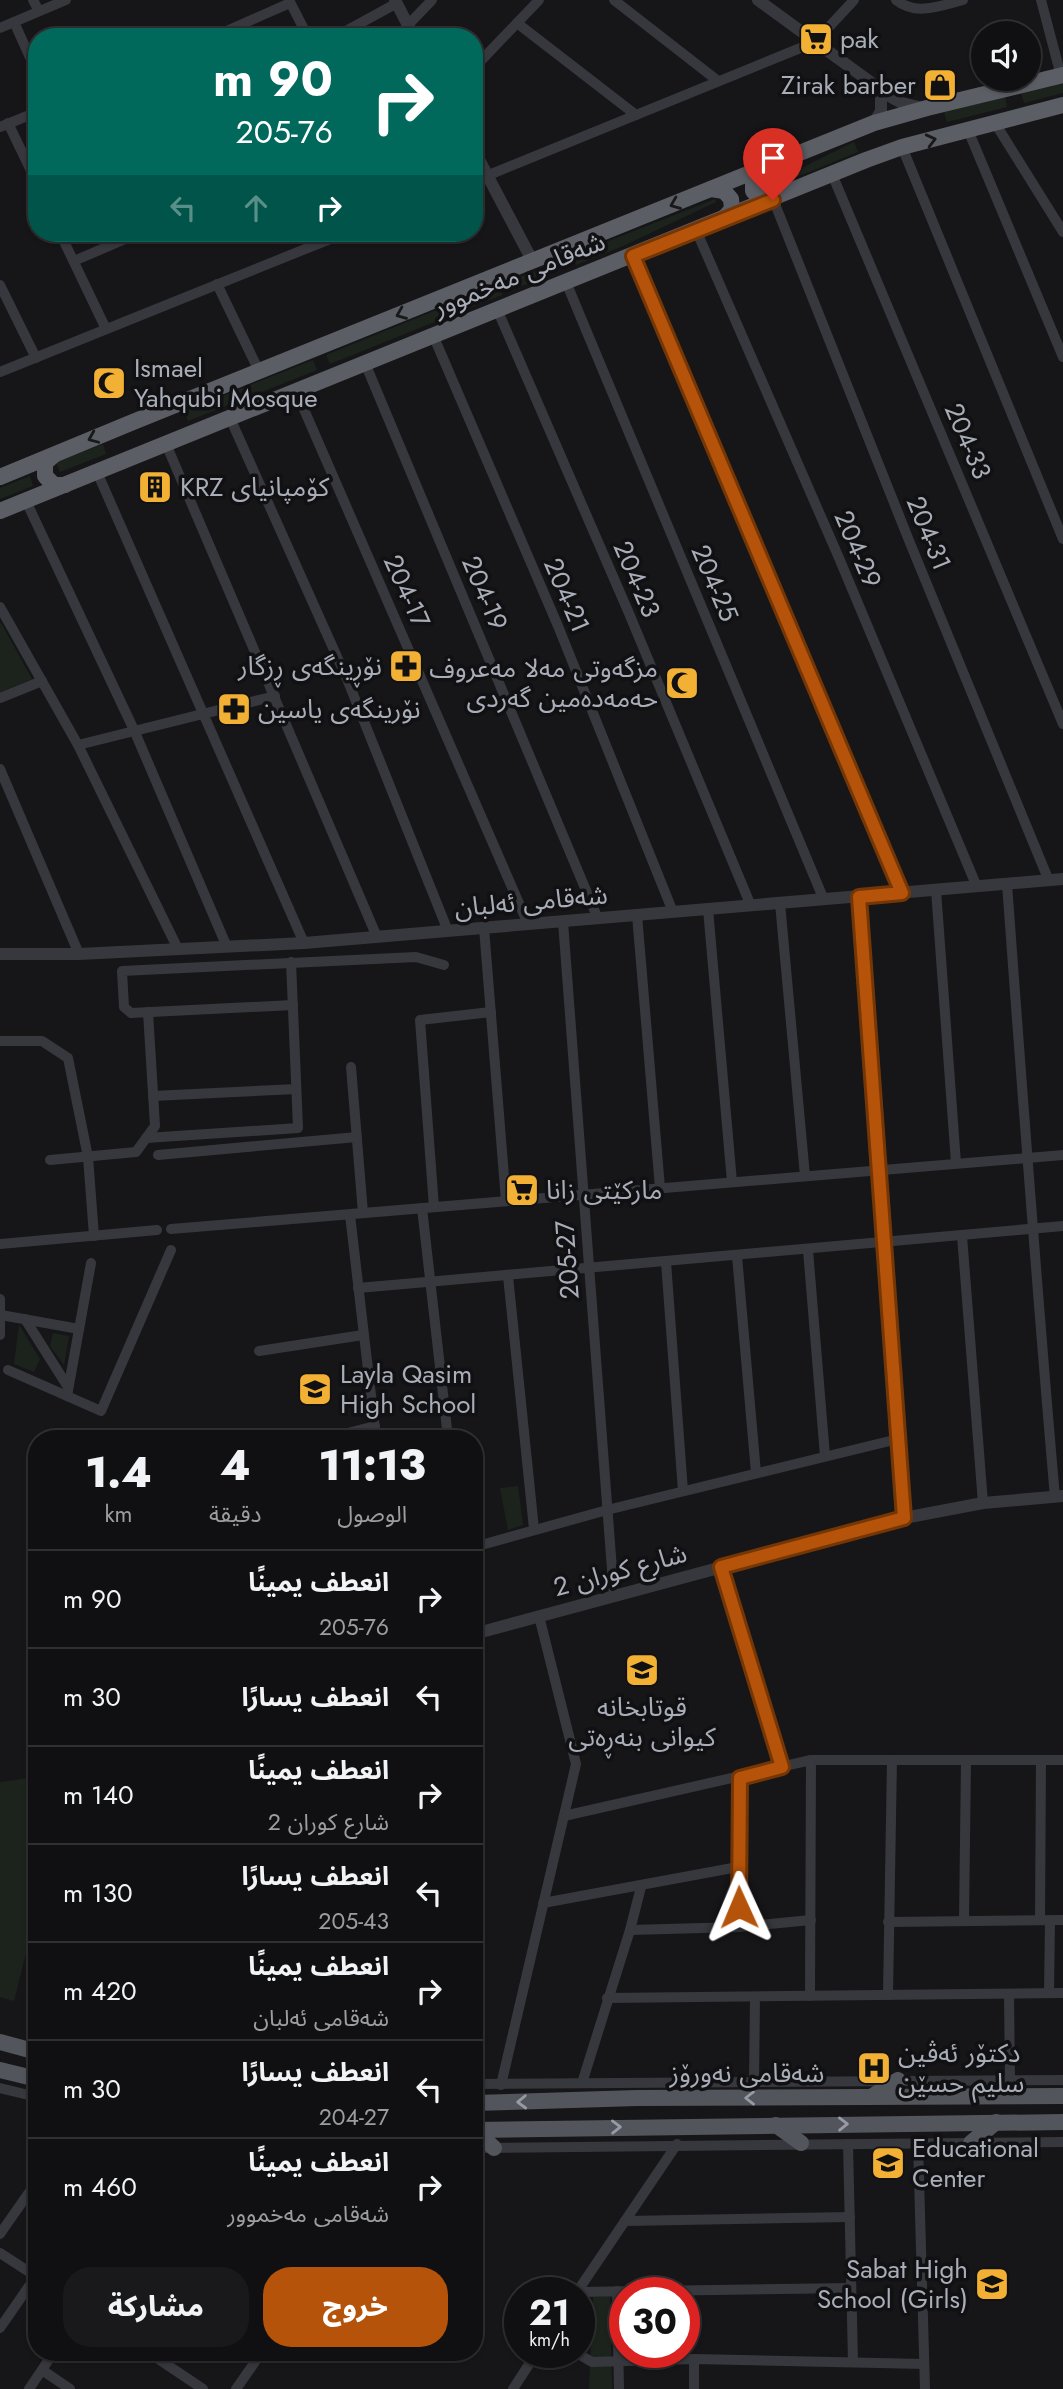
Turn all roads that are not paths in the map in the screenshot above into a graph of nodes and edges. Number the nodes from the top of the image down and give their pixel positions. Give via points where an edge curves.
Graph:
1 (33, 0) edge
2 (66, 0) edge
3 (432, 0) edge
4 (539, 0) edge
5 (614, 0) edge
6 (758, 0) edge
7 (854, 0) edge
8 (896, 0) edge
9 (1041, 0) edge
10 (289, 1) edge
11 (396, 1) edge
12 (957, 1) edge
13 (39, 11) junction
14 (14, 22) junction
15 (517, 23) junction
16 (0, 28) edge
17 (235, 28) edge
18 (303, 28) edge
19 (350, 28) edge
20 (410, 28) edge
21 (413, 28) edge
22 (815, 42) junction
23 (28, 53) edge
24 (483, 59) edge
25 (1062, 76) edge
26 (718, 81) junction
27 (881, 89) junction
28 (1063, 105) edge
29 (927, 108) junction
30 (636, 115) junction
31 (28, 116) edge
32 (874, 123) junction
33 (995, 123) junction
34 (4, 125) edge
35 (968, 130) junction
36 (902, 147) junction
37 (483, 166) edge
38 (28, 167) edge
39 (760, 169) junction
40 (832, 174) junction
41 (488, 175) junction
42 (483, 177) edge
43 (711, 189) junction
44 (773, 200) junction
45 (721, 220) junction
46 (696, 230) junction
47 (1063, 232) edge
48 (64, 242) edge
49 (118, 242) edge
50 (313, 242) edge
51 (633, 256) junction
52 (74, 261) junction
53 (533, 262) junction
54 (566, 282) junction
55 (217, 284) junction
56 (0, 285) edge
57 (498, 309) junction
58 (106, 329) junction
59 (433, 335) junction
60 (1063, 357) edge
61 (36, 358) junction
62 (365, 363) junction
63 (259, 371) junction
64 (0, 372) edge
65 (296, 391) junction
66 (230, 418) junction
67 (166, 444) junction
68 (54, 455) junction
69 (97, 472) junction
70 (0, 477) edge
71 (68, 484) junction
72 (26, 501) junction
73 (0, 511) edge
74 (1063, 539) edge
75 (1, 609) edge
76 (42, 681) junction
77 (275, 696) junction
78 (0, 698) edge
79 (201, 714) junction
80 (1063, 724) edge
81 (134, 730) junction
82 (78, 745) junction
83 (0, 769) edge
84 (1063, 879) edge
85 (1049, 881) junction
86 (1007, 884) junction
87 (977, 887) junction
88 (936, 890) junction
89 (902, 893) junction
90 (859, 897) junction
91 (824, 900) junction
92 (780, 903) junction
93 (751, 906) junction
94 (708, 909) junction
95 (673, 912) junction
96 (637, 915) junction
97 (598, 919) junction
98 (563, 922) junction
99 (528, 924) junction
100 (484, 928) junction
101 (448, 931) junction
102 (376, 937) junction
103 (304, 943) junction
104 (227, 947) junction
105 (178, 949) junction
106 (79, 954) junction
107 (1, 955) edge
108 (291, 962) junction
109 (444, 965) dead end
110 (293, 1004) junction
111 (148, 1012) junction
112 (491, 1012) junction
113 (0, 1041) edge
114 (351, 1067) dead end
115 (296, 1089) junction
116 (153, 1096) junction
117 (357, 1137) junction
118 (146, 1138) junction
119 (1063, 1154) edge
120 (159, 1155) dead end
121 (88, 1157) junction
122 (1029, 1157) junction
123 (50, 1160) dead end
124 (956, 1163) junction
125 (879, 1170) junction
126 (805, 1176) junction
127 (732, 1182) junction
128 (660, 1188) junction
129 (583, 1195) junction
130 (506, 1201) junction
131 (434, 1207) junction
132 (422, 1208) junction
133 (363, 1213) junction
134 (350, 1214) junction
135 (1063, 1226) edge
136 (171, 1229) dead end
137 (1032, 1229) junction
138 (157, 1230) dead end
139 (94, 1236) junction
140 (962, 1236) junction
141 (884, 1243) junction
142 (0, 1244) edge
143 (808, 1250) junction
144 (171, 1251) dead end
145 (737, 1256) junction
146 (666, 1262) junction
147 (91, 1263) dead end
148 (589, 1269) junction
149 (508, 1276) junction
150 (430, 1282) junction
151 (358, 1288) junction
152 (0, 1299) edge
153 (1, 1315) edge
154 (25, 1320) junction
155 (79, 1329) junction
156 (0, 1335) edge
157 (363, 1335) junction
158 (259, 1351) dead end
159 (8, 1370) dead end
160 (67, 1391) junction
161 (375, 1426) junction
162 (359, 1430) edge
163 (375, 1430) edge
164 (447, 1430) edge
165 (898, 1439) junction
166 (825, 1457) junction
167 (756, 1473) junction
168 (683, 1491) junction
169 (1059, 1496) edge
170 (982, 1503) junction
171 (607, 1510) junction
172 (904, 1518) junction
173 (534, 1530) junction
174 (483, 1544) edge
175 (721, 1567) junction
176 (614, 1596) junction
177 (539, 1616) junction
178 (483, 1632) edge
179 (811, 1760) junction
180 (891, 1760) junction
181 (966, 1760) junction
182 (1041, 1760) junction
183 (1063, 1760) edge
184 (782, 1767) junction
185 (740, 1778) junction
186 (564, 1816) junction
187 (738, 1867) junction
188 (641, 1886) junction
189 (543, 1903) junction
190 (811, 1920) junction
191 (1045, 1920) junction
192 (1063, 1920) edge
193 (964, 1921) junction
194 (888, 1922) junction
195 (739, 1927) junction
196 (630, 1930) junction
197 (1049, 1993) junction
198 (1063, 1993) edge
199 (1009, 1994) junction
200 (888, 1995) junction
201 (810, 1996) junction
202 (755, 1997) junction
203 (607, 1998) junction
204 (0, 2042) edge
205 (28, 2050) edge
206 (0, 2070) edge
207 (28, 2077) edge
208 (898, 2080) junction
209 (1010, 2080) junction
210 (1063, 2080) edge
211 (754, 2082) junction
212 (787, 2082) junction
213 (582, 2083) junction
214 (483, 2084) edge
215 (501, 2085) junction
216 (1, 2090) edge
217 (28, 2095) edge
218 (1063, 2096) edge
219 (870, 2097) junction
220 (800, 2098) junction
221 (483, 2103) edge
222 (996, 2122) junction
223 (1063, 2122) edge
224 (776, 2125) junction
225 (483, 2130) edge
226 (483, 2138) edge
227 (1063, 2142) edge
228 (801, 2143) junction
229 (918, 2143) junction
230 (971, 2143) junction
231 (677, 2144) junction
232 (848, 2144) junction
233 (483, 2148) edge
234 (494, 2148) junction
235 (28, 2194) edge
236 (850, 2217) junction
237 (625, 2221) junction
238 (0, 2234) edge
239 (0, 2253) edge
240 (28, 2272) edge
241 (588, 2277) edge
242 (28, 2288) edge
243 (851, 2288) junction
244 (700, 2290) edge
245 (0, 2328) edge
246 (700, 2359) edge
247 (48, 2361) edge
248 (161, 2361) edge
249 (256, 2361) edge
250 (853, 2362) junction
251 (924, 2364) junction
252 (527, 2368) edge
253 (618, 2368) edge
254 (694, 2368) edge
255 (42, 2370) junction
256 (29, 2389) edge
257 (70, 2389) edge
258 (203, 2389) edge
259 (236, 2389) edge
260 (513, 2389) edge
261 (619, 2389) edge
262 (694, 2389) edge
263 (925, 2389) edge

1 - 13 street
2 - 13 street
3 - 21 street
4 - 15 street
5 - 26 street
6 - 22 street
7 - 22 street
8 - 12 street via 917,10
9 - 25 street
10 - 17 street
10 - 18 street
11 - 19 street
11 - 20 street
13 - 14 street
14 - 16 street
14 - 23 street
15 - 24 street
15 - 30 street
22 - 26 street
22 - 27 street
25 - 29 highway, شەقامی مەخموور
26 - 30 street
27 - 29 street via 902,103
27 - 32 street via 881,111
28 - 33 highway, شەقامی مەخموور
29 - 32 highway, شەقامی مەخموور
30 - 41 street
31 - 34 street
32 - 39 highway, شەقامی مەخموور
33 - 35 highway, شەقامی مەخموور
33 - 47 street
34 - 38 street
36 -> 35 highway, شەقامی مەخموور
35 - 60 street
36 - 40 highway, شەقامی مەخموور
36 - 74 street
37 - 41 street
39 - 43 highway, شەقامی مەخموور
39 - 44 highway via 752,177 752,191 762,200
40 - 44 highway, شەقامی مەخموور
40 - 80 street, 204-33
41 - 42 street
41 - 53 street
43 - 45 highway via 724,191 732,202 729,214
43 -> 53 highway, شەقامی مەخموور
44 - 45 highway, شەقامی مەخموور
44 - 85 street, 204-31
45 - 46 highway, شەقامی مەخموور
46 - 51 highway, شەقامی مەخموور
46 - 87 street, 204-29
48 - 52 street
49 - 52 street
50 - 55 street
51 - 54 highway, شەقامی مەخموور
51 - 89 street
52 - 58 street
53 -> 63 highway, شەقامی مەخموور
54 - 57 highway, شەقامی مەخموور
54 - 91 street, 204-25
55 - 58 street
55 - 63 street
56 - 61 street
57 - 59 highway, شەقامی مەخموور
57 - 93 street, 204-23
58 - 61 street
59 - 62 highway, شەقامی مەخموور
59 - 95 street, 204-21 via 553,614
61 - 64 street
62 - 65 highway, شەقامی مەخموور
62 - 97 street, 204-19
63 -> 68 highway, شەقامی مەخموور
65 - 66 highway, شەقامی مەخموور
65 - 99 street, 204-17
66 - 67 highway, شەقامی مەخموور
66 - 101 street via 347,679
67 - 69 highway, شەقامی مەخموور
67 - 77 street
68 - 70 highway, شەقامی مەخموور
68 - 71 highway via 45,463 45,476 54,485
69 - 71 highway, شەقامی مەخموور
69 - 79 street
71 - 72 highway, شەقامی مەخموور
72 - 73 highway, شەقامی مەخموور
72 - 81 street
75 - 76 street
76 - 78 street
76 - 82 street
77 - 79 street
77 - 102 street
79 - 81 street
79 - 103 street
81 - 82 street
81 - 104 street
82 - 105 street
83 - 106 street
84 - 85 street, شەقامی ئەلبان
85 - 86 street, شەقامی ئەلبان
86 - 87 street, شەقامی ئەلبان
86 - 122 street
87 - 88 street, شەقامی ئەلبان
88 - 89 street, شەقامی ئەلبان
88 - 124 street
89 - 90 street, شەقامی ئەلبان
90 - 91 street, شەقامی ئەلبان
90 - 125 street
91 - 92 street, شەقامی ئەلبان
92 - 93 street, شەقامی ئەلبان
92 - 126 street
93 - 94 street, شەقامی ئەلبان
94 - 95 street, شەقامی ئەلبان
94 - 127 street
95 - 96 street, شەقامی ئەلبان
96 - 97 street, شەقامی ئەلبان
96 - 128 street
97 - 98 street, شەقامی ئەلبان
98 - 99 street, شەقامی ئەلبان
98 - 129 street, 205-27
99 - 100 street, شەقامی ئەلبان
100 - 101 street, شەقامی ئەلبان
100 - 112 street
101 - 102 street, شەقامی ئەلبان
102 - 103 street, شەقامی ئەلبان
103 - 104 street, شەقامی ئەلبان
104 - 105 street, شەقامی ئەلبان
105 - 106 street, شەقامی ئەلبان
106 - 107 street, شەقامی ئەلبان
108 - 109 street via 416,957
108 - 110 street
108 - 111 street via 122,971 124,1007 131,1013
110 - 111 street
110 - 115 street
111 - 116 street
112 - 130 street
112 - 131 street via 421,1020
113 - 121 street via 42,1041 68,1058
114 - 117 street
115 - 116 street
115 - 118 street via 298,1128
116 - 118 street via 155,1126
117 - 120 street
117 - 133 street
118 - 121 street via 136,1153
119 - 122 street
121 - 123 street
121 - 139 street
122 - 124 street
122 - 137 street
124 - 125 street
125 - 126 street
125 - 141 street
126 - 127 street
127 - 128 street
128 - 129 street
129 - 130 street
129 - 148 street, 205-27
130 - 131 street
131 - 132 street
132 - 133 street
132 - 150 street
133 - 134 street
134 - 136 street
134 - 151 street
135 - 137 street
137 - 140 street
137 - 169 street
138 - 139 street
139 - 142 street
140 - 141 street
140 - 170 street
141 - 143 street
141 - 165 street
143 - 145 street
143 - 166 street
144 - 160 street via 102,1411
145 - 146 street
145 - 167 street
146 - 148 street
146 - 168 street
147 - 155 street
148 - 149 street
148 - 171 street, 205-27
149 - 150 street
149 - 173 street
150 - 151 street
150 - 164 street
151 - 157 street
152 - 153 street
153 - 154 street
153 - 156 street
154 - 155 street
154 - 160 street
155 - 160 street
157 - 158 street
157 - 161 street
159 - 160 street
161 - 162 street
161 - 163 street
165 - 166 street
165 - 172 street
166 - 167 street
167 - 168 street
168 - 171 street
169 - 170 street, شارع كوران 2
170 - 172 street, شارع كوران 2
171 - 173 street
171 - 176 street, 205-27
172 - 175 street, شارع كوران 2
173 - 174 street
175 - 176 street, شارع كوران 2
175 - 184 street
176 - 177 street, شارع كوران 2
177 - 178 street, شارع كوران 2
177 - 186 street via 576,1764
179 - 180 street
179 - 184 street
179 - 190 street
180 - 181 street
180 - 194 street
181 - 182 street
181 - 193 street
182 - 183 street
182 - 191 street
184 - 185 street
185 - 186 street
185 - 187 street
186 - 189 street
187 - 188 street
187 - 195 street
188 - 189 street
188 - 196 street
189 - 215 street
190 - 195 street
190 - 201 street
191 - 192 street
191 - 193 street
191 - 197 street
193 - 194 street
194 - 200 street
195 - 196 street
196 - 203 street
197 - 198 street
197 - 199 street
199 - 200 street
199 - 209 street
200 - 201 street
201 - 202 street
202 - 203 street
202 - 211 street
203 - 213 street
204 - 205 main road
206 - 207 main road
208 - 209 street
208 - 212 street
208 - 219 main road
209 - 210 street
211 - 212 street
211 - 213 street
212 - 220 main road
213 - 215 street
214 - 215 street
216 - 217 street
218 - 219 main road, شەقامی نەورۆز
219 - 220 main road, شەقامی نەورۆز
220 -> 221 main road, شەقامی نەورۆز
222 - 223 main road, شەقامی نەورۆز
224 -> 222 main road, شەقامی نەورۆز
222 - 230 main road
225 -> 224 main road, شەقامی نەورۆز
224 - 228 main road
226 - 234 main road
227 - 230 street
228 - 231 street
228 - 232 street
229 - 230 street
229 - 232 street
229 - 251 street
231 - 234 street
231 - 237 street
232 - 236 street
233 - 234 street
235 - 238 street
236 - 237 street
236 - 243 street
237 - 241 street
239 - 240 street
242 - 245 street
243 - 244 street
243 - 250 street
246 - 250 street
247 - 255 street
248 - 258 street
249 - 259 street
250 - 251 street
251 - 263 street
252 - 260 street
253 - 261 street
254 - 262 street
255 - 256 street
255 - 257 street

